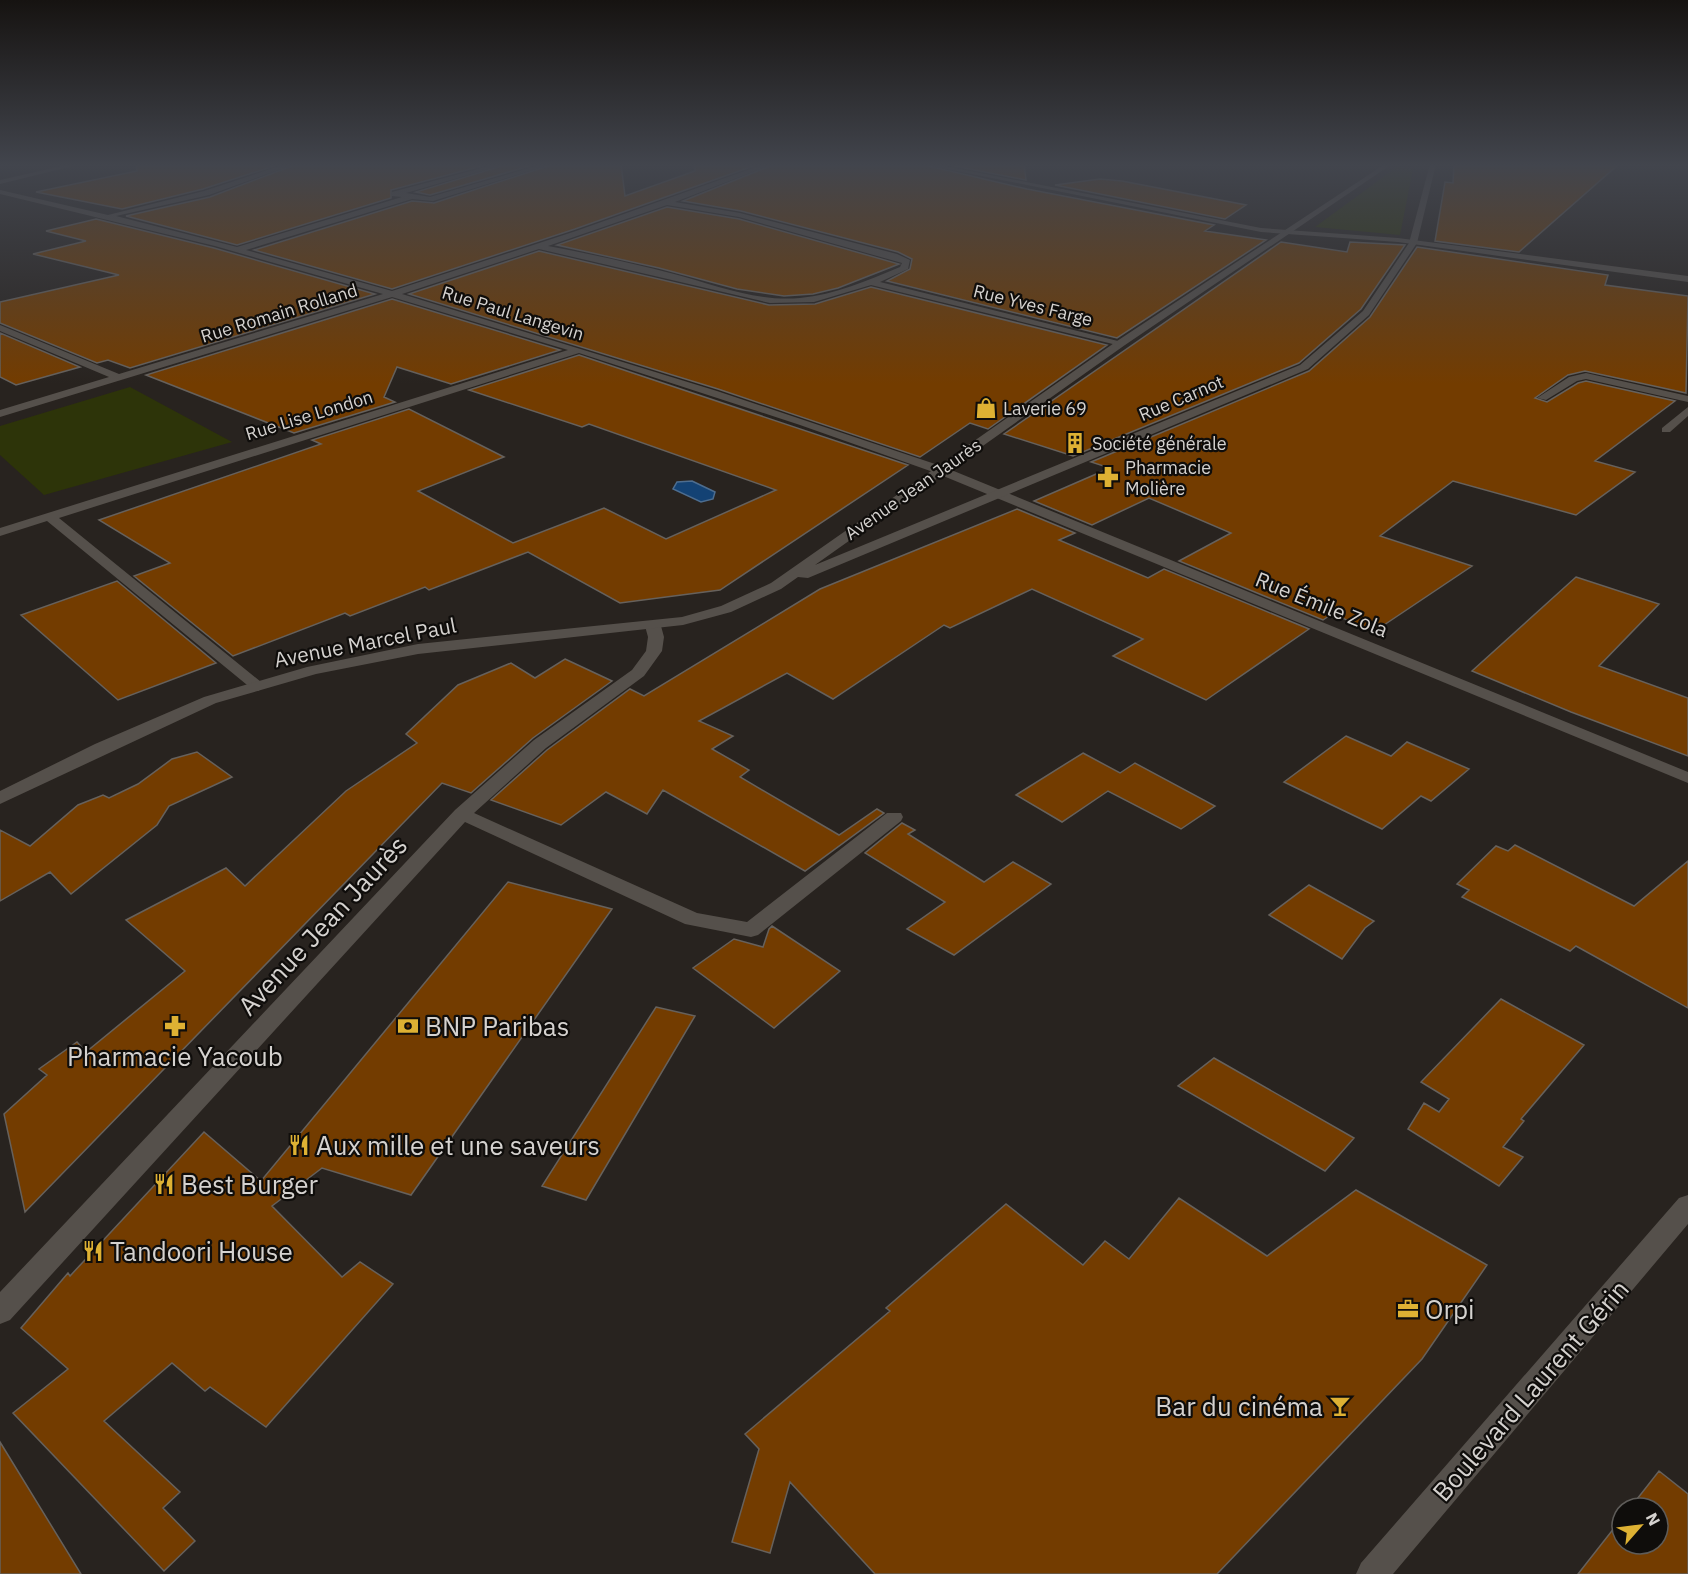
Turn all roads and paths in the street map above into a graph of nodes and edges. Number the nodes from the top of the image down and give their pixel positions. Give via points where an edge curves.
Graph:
1 (189, 237) edge
2 (277, 237) edge
3 (568, 237) edge
4 (824, 237) edge
5 (1276, 237) edge
6 (1354, 237) edge
7 (1414, 237) edge
8 (1413, 243) junction
9 (541, 247) junction
10 (236, 250) junction
11 (1688, 279) edge
12 (870, 282) junction
13 (398, 294) junction
14 (0, 328) edge
15 (1121, 343) junction
16 (579, 350) junction
17 (120, 378) junction
18 (1542, 398) dead end
19 (1688, 399) edge
20 (1688, 410) edge
21 (0, 414) edge
22 (1666, 430) dead end
23 (940, 470) junction
24 (999, 494) junction
25 (50, 517) junction
26 (0, 532) edge
27 (776, 586) junction
28 (653, 626) junction
29 (258, 686) junction
30 (1688, 778) edge
31 (0, 798) edge
32 (462, 814) junction
33 (894, 817) dead end
34 (1688, 1206) edge
35 (0, 1311) edge
36 (1372, 1574) edge

1 - 10 street, Rue Paul Langevin
2 - 10 street
3 - 9 street, Rue Romain Rolland
4 - 12 street via 907,262 904,269
5 - 15 street, Avenue Jean Jaurès
6 - 8 street
7 - 8 street, Rue Carnot
8 - 11 street
8 - 24 street, Rue Carnot via 1366,313 1304,367
9 - 12 street via 615,261 749,297 786,302
9 - 13 street, Rue Romain Rolland
10 - 13 street, Rue Paul Langevin
12 - 15 street, Rue Yves Farge
13 - 16 street, Rue Paul Langevin
13 - 17 street, Rue Romain Rolland
14 - 17 street
15 - 23 street, Avenue Jean Jaurès
16 - 23 street, Rue Paul Langevin via 832,430
16 - 25 street, Rue Lise London
17 - 21 street, Rue Romain Rolland
18 - 19 street via 1573,379 1586,376
20 - 22 street
23 - 24 street, Rue Émile Zola
23 - 27 street, Avenue Jean Jaurès
24 - 27 street, Rue Carnot
24 - 30 street, Rue Émile Zola
25 - 26 street, Rue Lise London
25 - 29 street
27 - 28 street, Avenue Jean Jaurès via 726,609
28 - 29 street, Avenue Marcel Paul via 418,649 313,670
28 - 32 street, Avenue Jean Jaurès via 654,651 638,673 540,744
29 - 31 street, Avenue Marcel Paul via 210,700
32 - 33 street via 692,919 751,930
32 - 35 street, Avenue Jean Jaurès
34 - 36 street, Boulevard Laurent Gérin

